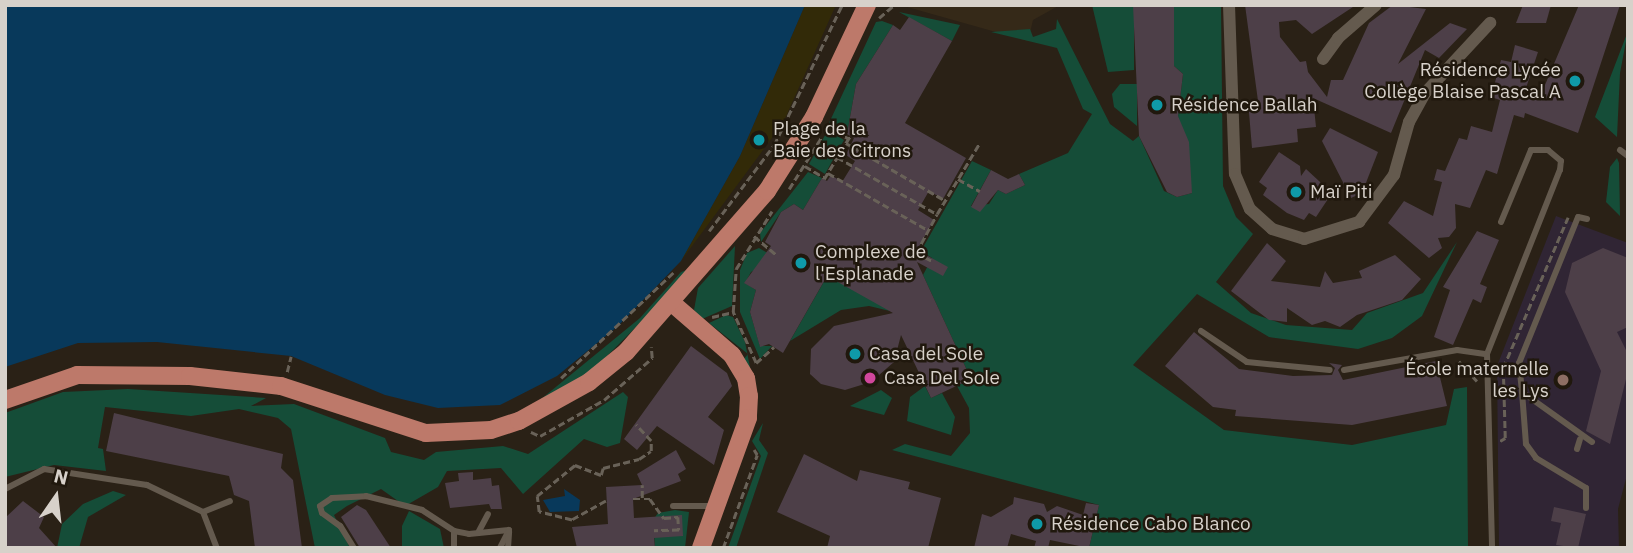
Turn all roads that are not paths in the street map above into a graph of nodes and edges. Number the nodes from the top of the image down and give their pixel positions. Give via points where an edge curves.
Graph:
1 (867, 5) edge
2 (1229, 5) edge
3 (1376, 5) edge
4 (1490, 23) dead end
5 (1323, 59) dead end
6 (1628, 148) edge
7 (1628, 156) edge
8 (1587, 219) dead end
9 (1502, 222) dead end
10 (673, 303) junction
11 (1201, 331) dead end
12 (1487, 354) junction
13 (1330, 370) dead end
14 (1344, 370) dead end
15 (1522, 392) junction
16 (5, 400) edge
17 (1580, 439) junction
18 (1592, 442) dead end
19 (1577, 449) dead end
20 (5, 489) edge
21 (230, 501) dead end
22 (673, 506) dead end
23 (714, 506) junction
24 (1586, 509) dead end
25 (203, 512) junction
26 (488, 514) dead end
27 (509, 530) junction
28 (454, 531) junction
29 (479, 531) junction
30 (217, 548) edge
31 (354, 548) edge
32 (454, 548) edge
33 (500, 548) edge
34 (508, 548) edge
35 (701, 548) edge
36 (1492, 548) edge

1 - 10 main road via 814,117 767,191
2 - 4 street via 1235,174 1250,209 1272,229 1304,239 1359,222 1394,175 1409,122 1425,93
3 - 5 street via 1338,38
6 - 7 lane via 1620,150
8 - 15 lane via 1578,217 1519,363
9 - 12 lane via 1531,150 1548,150 1561,161 1560,170
10 - 16 main road via 589,382 519,421 491,430 426,433 281,386 191,376 76,374
10 - 23 main road via 732,355 746,378 748,418
11 - 13 lane via 1247,362
12 - 14 lane via 1457,350
12 - 36 lane
15 - 17 lane
15 - 24 lane via 1526,444 1536,458 1586,488
17 - 18 lane
17 - 19 lane
20 - 25 lane via 44,469 73,470 147,485
21 - 25 lane
22 - 23 lane
23 - 35 main road
25 - 30 lane
26 - 29 lane
27 - 29 lane
27 - 33 lane
27 - 34 lane
28 - 29 lane
28 - 31 lane via 422,510 366,496 332,498 320,506 322,513 340,526
28 - 32 lane

